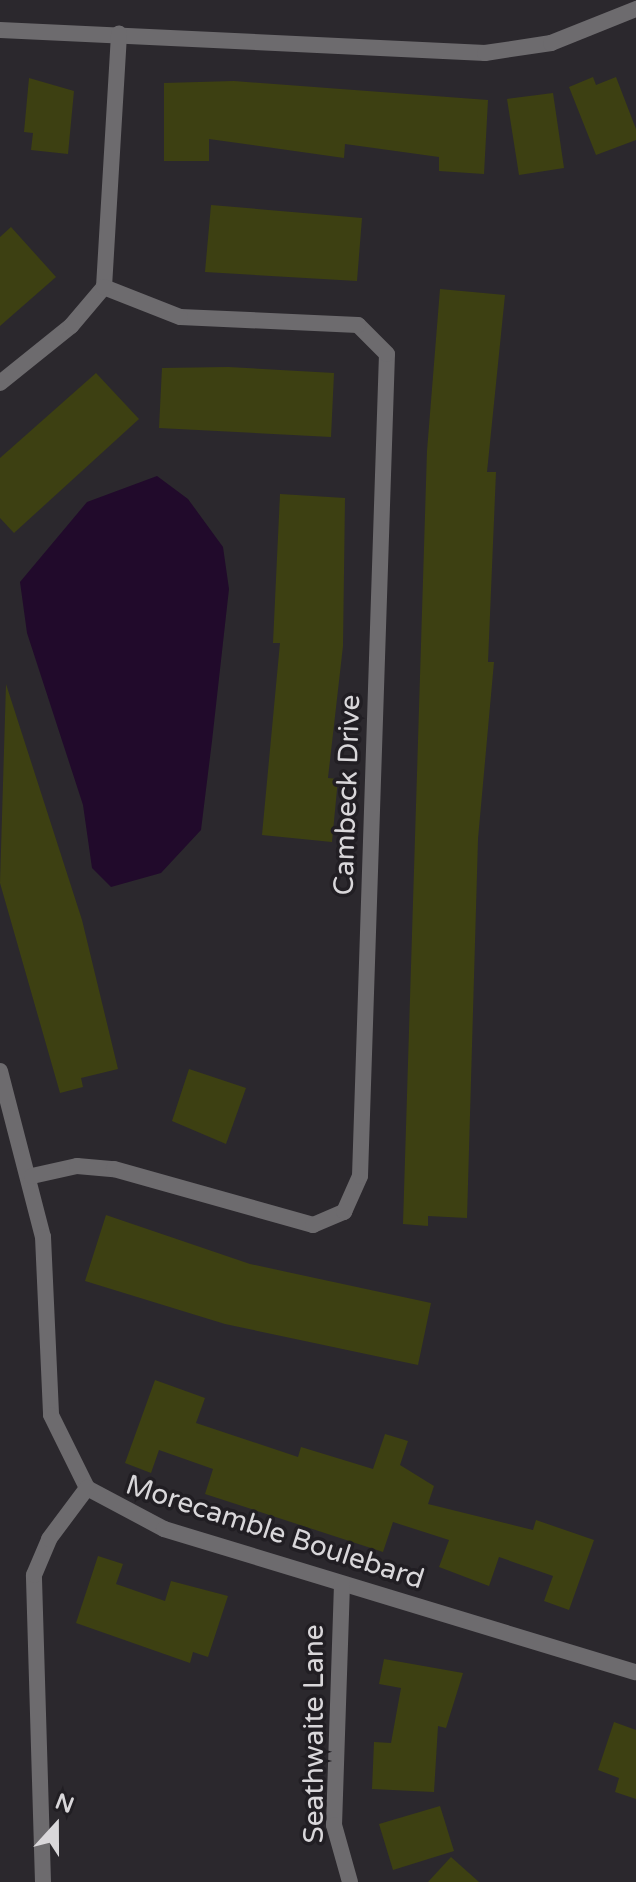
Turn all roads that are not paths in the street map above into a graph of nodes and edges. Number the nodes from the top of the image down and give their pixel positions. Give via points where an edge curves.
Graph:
1 (636, 9) edge
2 (0, 30) edge
3 (119, 33) junction
4 (104, 287) junction
5 (0, 383) edge
6 (0, 1071) edge
7 (32, 1176) junction
8 (87, 1488) junction
9 (342, 1584) junction
10 (636, 1672) edge
11 (43, 1882) edge
12 (350, 1882) edge

1 - 3 street via 551,43 485,53
2 - 3 street
3 - 4 street
4 - 5 street via 81,317
4 - 7 street, Cambeck Drive via 180,317 358,325 387,354 360,1176 344,1212 313,1225 114,1169 77,1166
6 - 7 street, Morecamble Boulebard
7 - 8 street, Morecamble Boulebard via 50,1295 51,1415
8 - 9 street, Morecamble Boulebard via 129,1516
8 - 11 street via 49,1539 34,1575
9 - 10 street, Morecamble Boulebard
9 - 12 street, Seathwaite Lane via 334,1825

